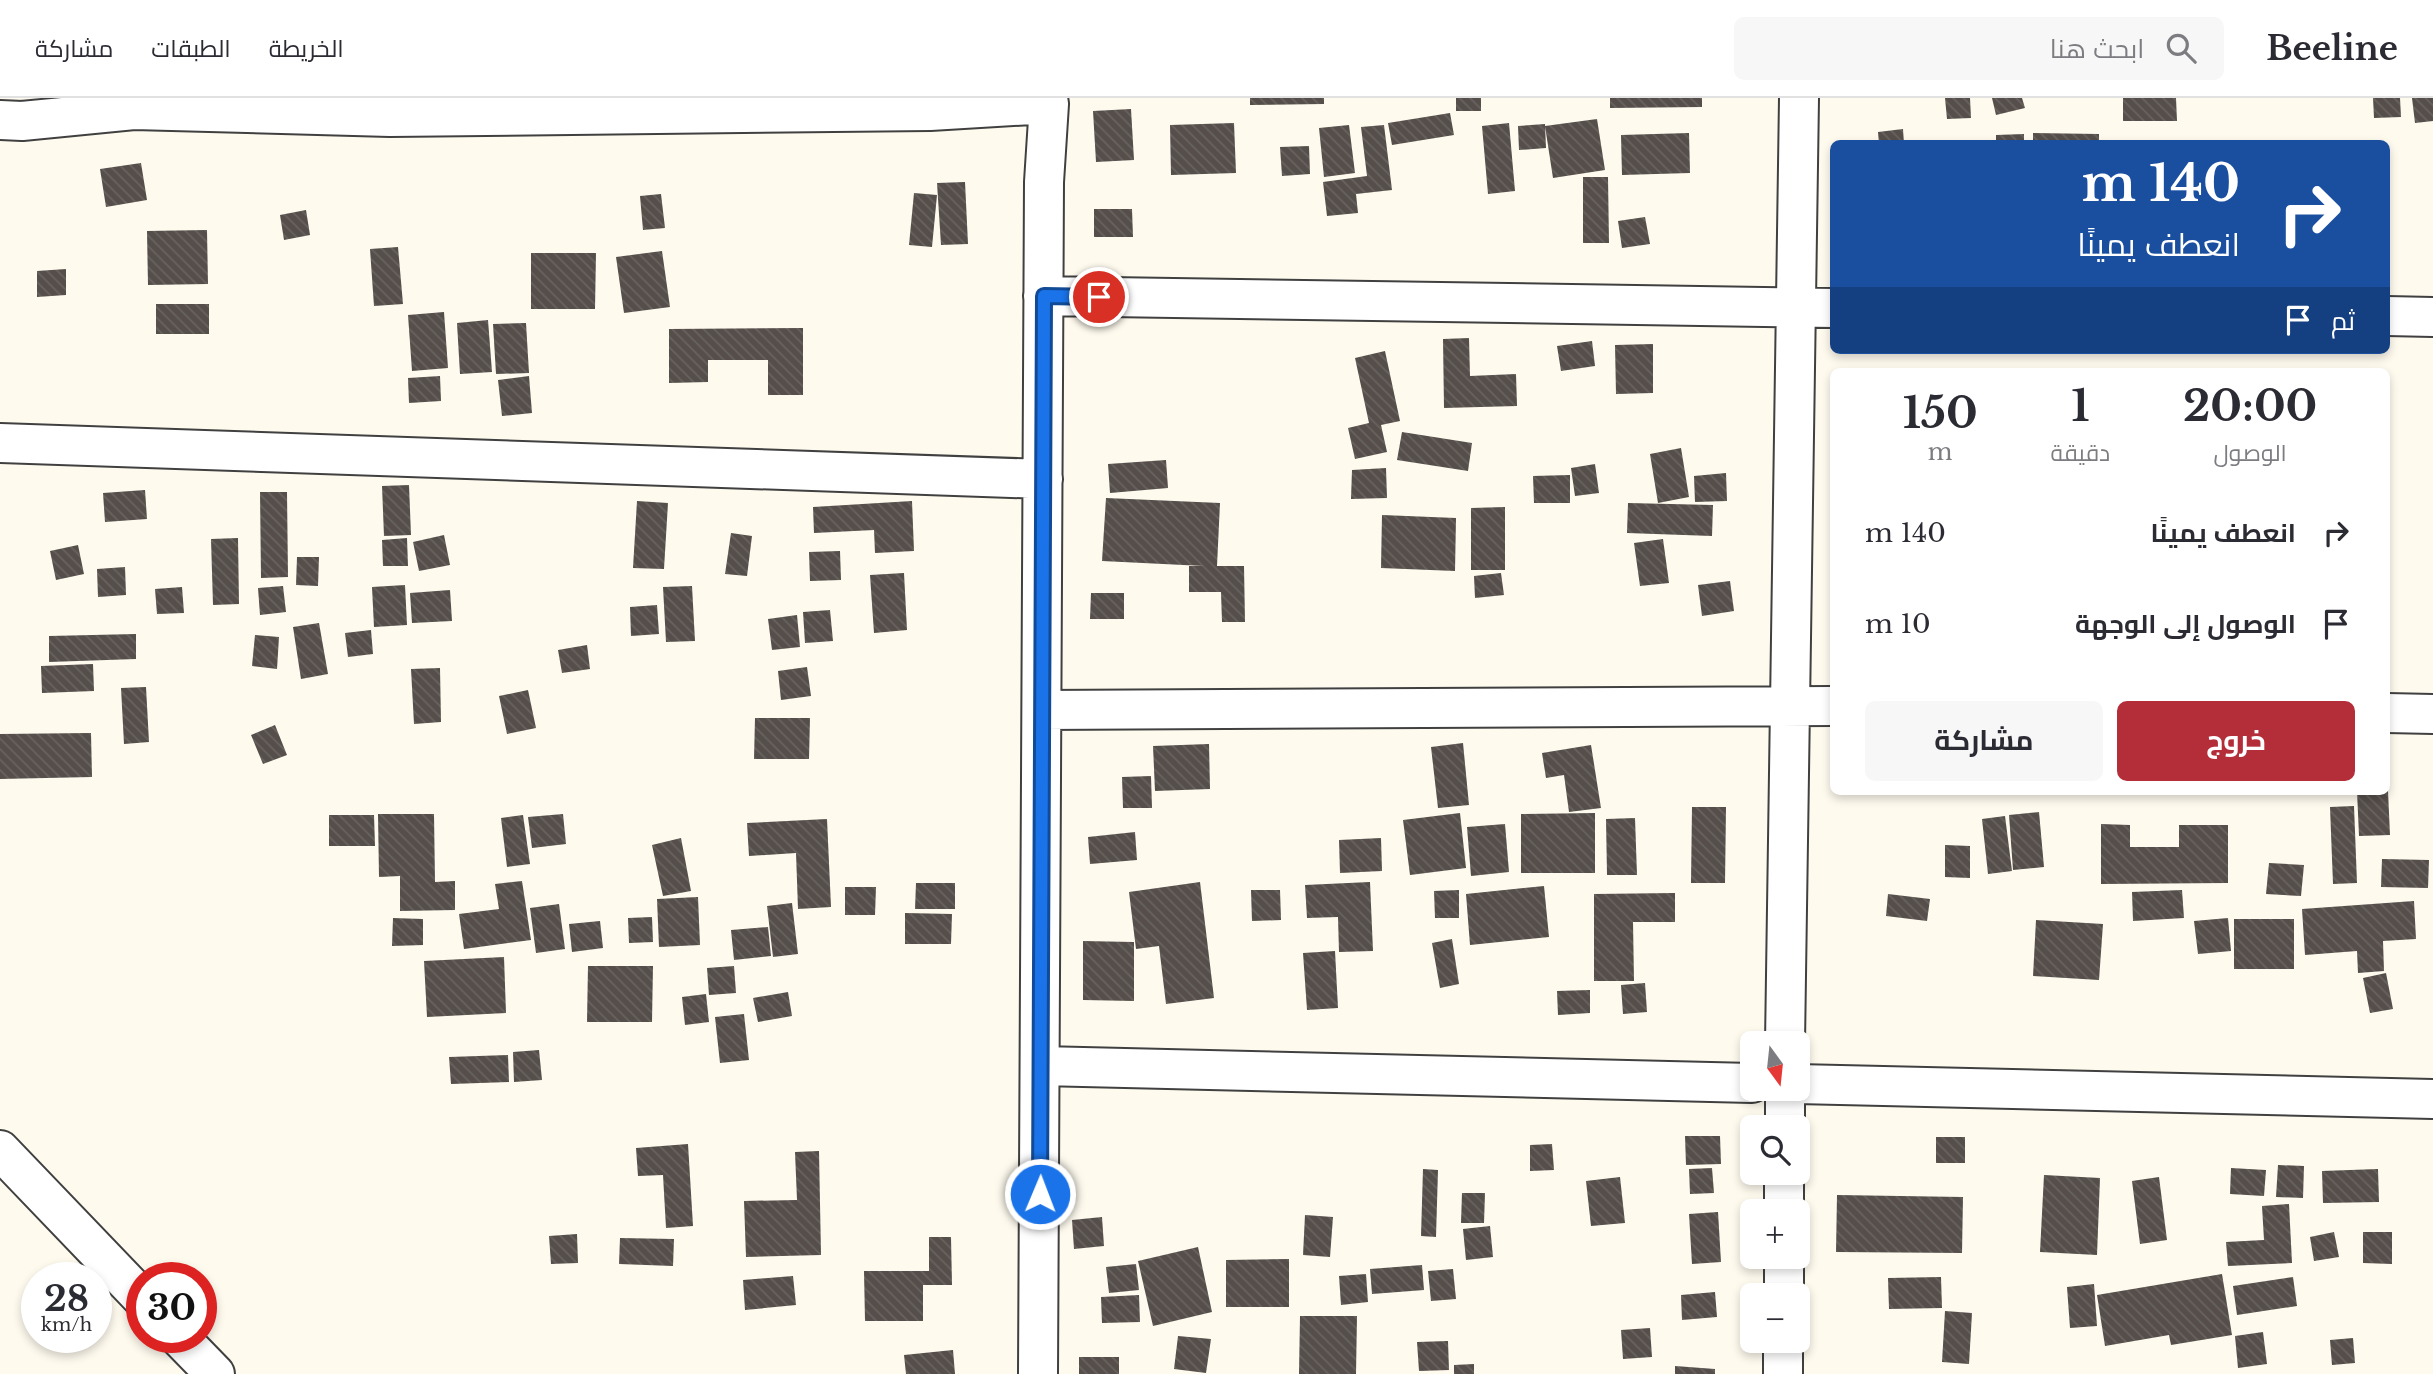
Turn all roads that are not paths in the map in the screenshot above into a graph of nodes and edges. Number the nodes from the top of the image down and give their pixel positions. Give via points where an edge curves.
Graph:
1 (1799, 98) edge
2 (1048, 101) edge
3 (390, 107) edge
4 (0, 120) edge
5 (1044, 296) junction
6 (1796, 308) junction
7 (1830, 308) edge
8 (2390, 316) edge
9 (2433, 317) edge
10 (0, 443) edge
11 (1042, 480) junction
12 (1791, 705) junction
13 (1830, 706) edge
14 (1042, 710) junction
15 (2390, 713) edge
16 (2433, 714) edge
17 (1785, 1031) edge
18 (1041, 1066) junction
19 (1740, 1083) edge
20 (1810, 1084) edge
21 (2433, 1099) edge
22 (0, 1150) edge
23 (126, 1281) edge
24 (195, 1353) edge
25 (1783, 1353) edge
26 (215, 1374) edge
27 (1038, 1374) edge
28 (1783, 1374) edge

1 - 6 street
2 - 3 street via 930,111
2 - 5 street
3 - 4 street via 134,110
5 - 6 street
5 - 11 street
6 - 7 street
6 - 12 street
8 - 9 street
10 - 11 street
11 - 14 street
12 - 13 street
12 - 14 street
12 - 17 street
14 - 18 street
15 - 16 street
18 - 19 street
18 - 27 street
20 - 21 street
22 - 23 street
24 - 26 street
25 - 28 street

